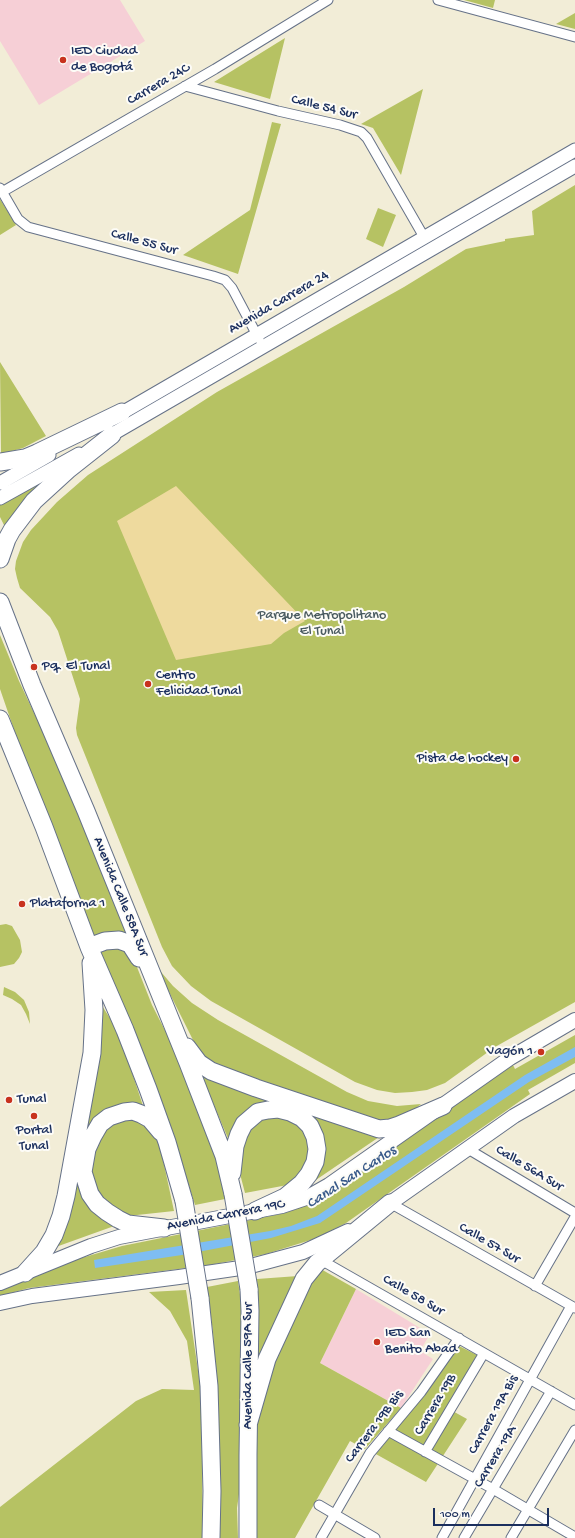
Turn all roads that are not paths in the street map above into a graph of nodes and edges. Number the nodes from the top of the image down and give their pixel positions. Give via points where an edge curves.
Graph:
1 (328, 0) edge
2 (438, 0) edge
3 (575, 37) edge
4 (185, 86) junction
5 (575, 150) edge
6 (575, 166) edge
7 (1, 190) edge
8 (424, 237) junction
9 (257, 334) junction
10 (263, 346) junction
11 (122, 412) junction
12 (112, 435) junction
13 (0, 462) edge
14 (0, 483) edge
15 (0, 498) edge
16 (0, 559) edge
17 (0, 601) edge
18 (0, 625) edge
19 (32, 684) junction
20 (0, 708) edge
21 (0, 718) edge
22 (12, 746) junction
23 (89, 947) junction
24 (157, 986) junction
25 (575, 1020) edge
26 (173, 1026) junction
27 (575, 1081) edge
28 (443, 1106) junction
29 (167, 1142) junction
30 (468, 1148) junction
31 (232, 1188) junction
32 (390, 1204) junction
33 (254, 1211) junction
34 (575, 1213) edge
35 (575, 1217) edge
36 (164, 1228) junction
37 (321, 1260) junction
38 (25, 1273) junction
39 (0, 1283) edge
40 (535, 1286) junction
41 (0, 1304) edge
42 (573, 1307) edge
43 (459, 1338) junction
44 (484, 1353) junction
45 (530, 1379) junction
46 (551, 1391) junction
47 (575, 1405) edge
48 (248, 1425) junction
49 (575, 1430) edge
50 (388, 1431) junction
51 (425, 1452) junction
52 (474, 1479) junction
53 (493, 1489) junction
54 (319, 1505) dead end
55 (528, 1509) junction
56 (335, 1514) junction
57 (575, 1537) edge
58 (212, 1538) edge
59 (248, 1538) edge
60 (321, 1538) edge
61 (374, 1538) edge
62 (442, 1538) edge
63 (464, 1538) edge
64 (511, 1538) edge

1 - 4 street, Carrera 24C
2 - 3 street
4 - 7 street, Carrera 24C
4 - 8 street, Calle 54 Sur via 361,132 367,138
5 - 8 main road, Avenida Carrera 24
6 - 10 main road
7 - 9 street, Calle 55 Sur via 18,219 28,227 225,280
8 - 9 main road, Avenida Carrera 24
9 - 10 street, Calle 55 Sur
9 - 11 main road, Avenida Carrera 24
10 - 12 main road
11 - 13 highway via 38,453
11 - 14 main road, Avenida Carrera 24
12 - 15 main road
12 - 16 highway via 34,501 12,530
17 - 19 highway, Avenida Calle 58A Sur
18 - 19 highway
19 - 24 highway, Avenida Calle 58A Sur
20 - 22 highway
21 - 22 highway
22 - 23 highway
23 - 24 highway via 112,940 125,941 133,948
23 - 29 highway via 131,1044
23 - 38 highway via 94,1003 92,1053 67,1189 54,1235 44,1252
24 - 26 highway, Avenida Calle 58A Sur
25 - 28 main road, Avenida Carrera 19C via 510,1058
26 - 28 highway via 196,1060 211,1071 374,1127 384,1129 399,1125
26 - 31 highway, Avenida Calle 58A Sur via 224,1156
27 - 30 main road via 523,1110
28 - 33 main road, Avenida Carrera 19C via 314,1194 293,1203
29 - 36 highway via 150,1119 133,1111 124,1112 109,1117 100,1124 87,1149 84,1162 90,1194 97,1204 128,1224
29 - 58 highway, bridge via 184,1201 200,1298 209,1386
30 - 32 main road
30 - 34 street, Calle 56A Sur
31 - 33 highway via 235,1146 244,1124 250,1117 258,1112 278,1109 302,1118 310,1126 316,1137 317,1149 315,1162 309,1174 285,1197
31 - 48 highway, Avenida Calle 59A Sur, bridge via 250,1317
32 - 37 highway
32 - 40 street, Calle 57 Sur
32 - 41 main road via 329,1241 269,1262 222,1271 32,1296
33 - 36 main road, Avenida Carrera 19C
35 - 40 street
36 - 38 main road, Avenida Carrera 19C via 107,1241
37 - 43 street, Calle 58 Sur
37 - 48 highway via 308,1272 300,1285 275,1339
38 - 39 main road, Avenida Carrera 19C
40 - 42 street, Calle 57 Sur
42 - 45 street, Carrera 19A Bis
43 - 44 street, Calle 58 Sur
43 - 50 street, Carrera 19B Bis via 421,1392
44 - 45 street, Calle 58 Sur
44 - 51 street, Carrera 19B
45 - 46 street, Calle 58 Sur
45 - 52 street, Carrera 19A Bis
46 - 47 street, Calle 58 Sur
46 - 53 street, Carrera 19A
48 - 59 highway, Avenida Calle 59A Sur
49 - 55 street
50 - 51 street
50 - 56 street, Carrera 19B Bis via 370,1453
51 - 52 street
52 - 53 street
52 - 62 street, Carrera 19A Bis
53 - 55 street
53 - 63 street, Carrera 19A
54 - 56 street
55 - 57 street
55 - 64 street
56 - 60 street, Carrera 19B Bis
56 - 61 street

